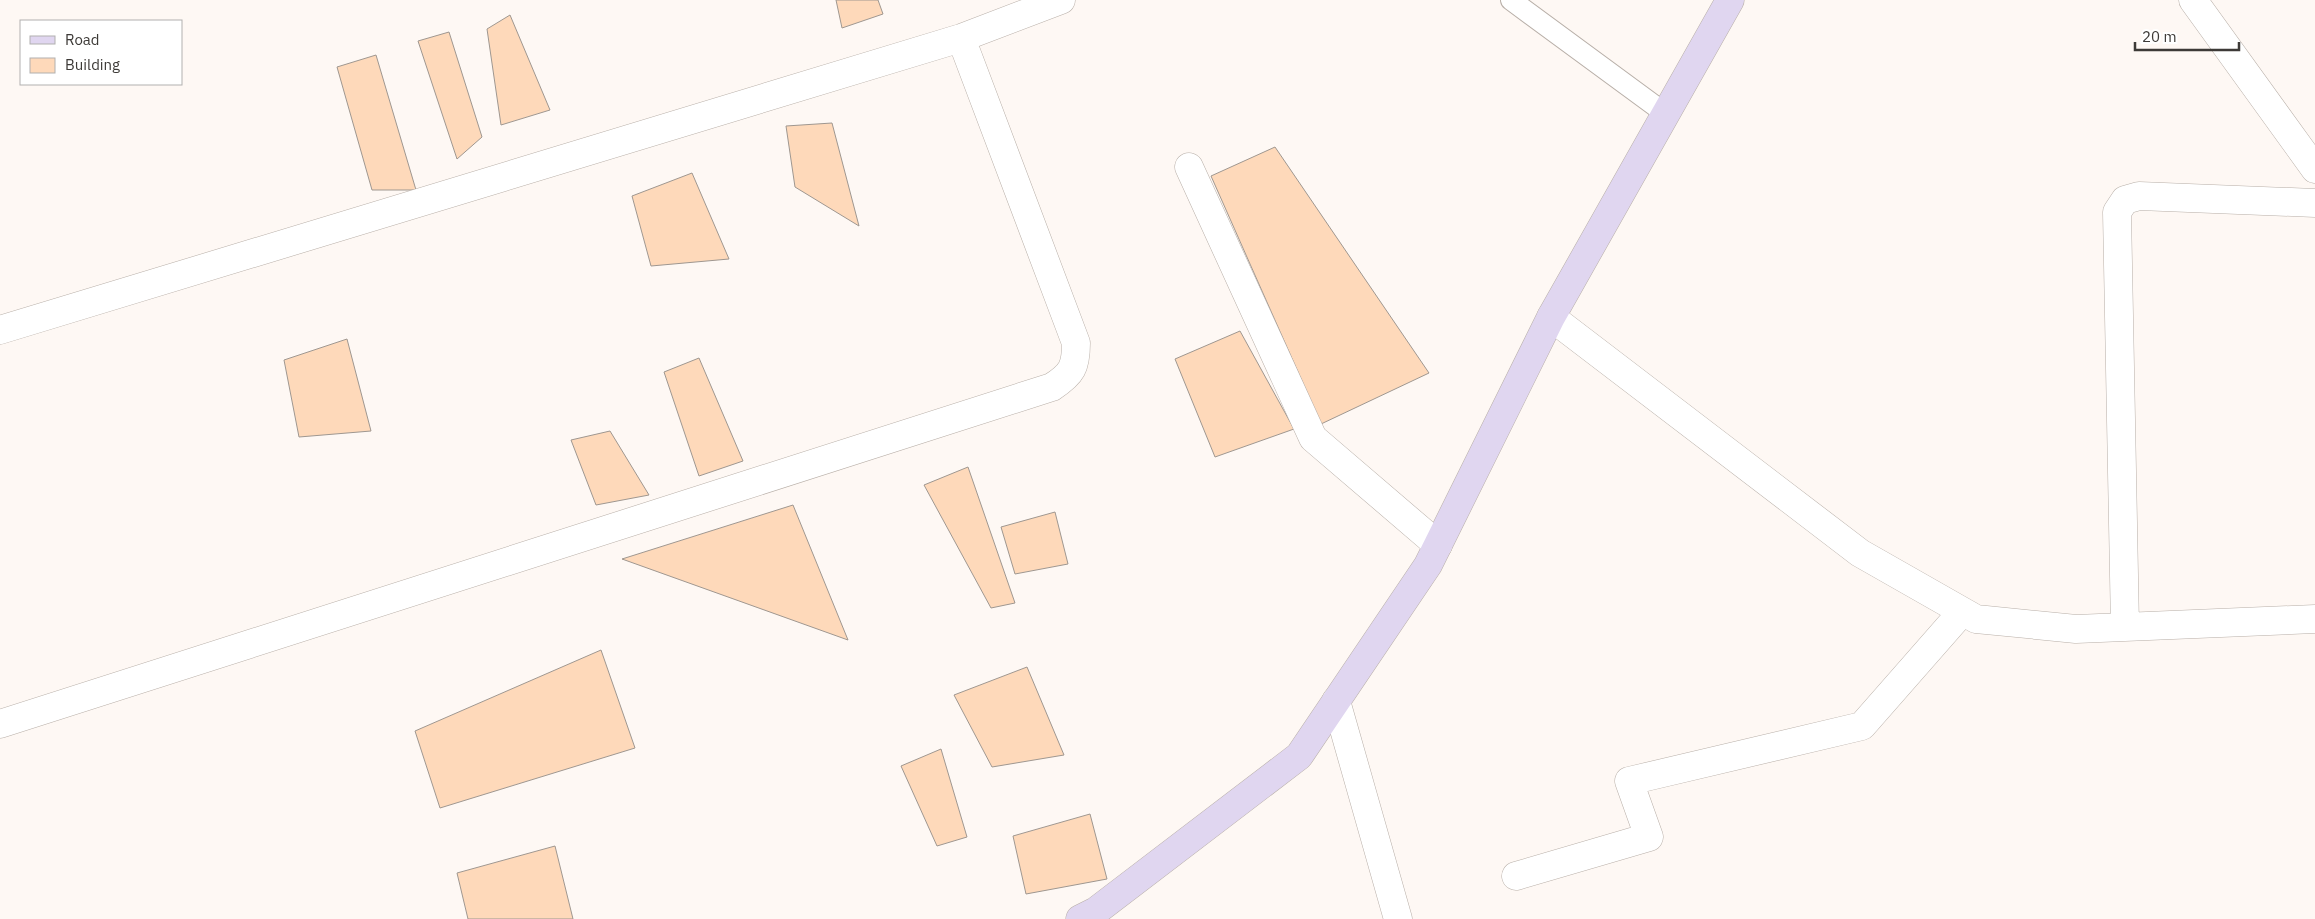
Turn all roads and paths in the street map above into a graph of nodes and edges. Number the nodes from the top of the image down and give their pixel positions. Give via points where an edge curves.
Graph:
1 (1061, 0) edge
2 (1511, 0) edge
3 (1730, 0) edge
4 (2193, 0) edge
5 (962, 38) junction
6 (1666, 114) junction
7 (1189, 167) dead end
8 (2315, 169) edge
9 (2315, 204) edge
10 (1551, 318) junction
11 (0, 330) edge
12 (1438, 545) junction
13 (1962, 612) junction
14 (2315, 619) edge
15 (2125, 627) junction
16 (1336, 701) junction
17 (0, 724) edge
18 (1516, 876) dead end
19 (1080, 919) edge
20 (1398, 919) edge

1 - 5 street
2 - 6 lane
3 - 6 main road
4 - 8 street
5 - 11 street
5 - 17 street via 1076,343 1076,361 1067,377 1052,386
6 - 10 main road
7 - 12 street via 1313,438
9 - 15 street via 2139,196 2125,200 2117,212
10 - 12 main road
10 - 13 street via 1860,553
12 - 16 main road via 1428,565
13 - 15 street via 1976,619 2076,630
13 - 18 street via 1862,726 1629,781 1649,837
14 - 15 street
16 - 19 main road via 1299,756 1096,911
16 - 20 street

